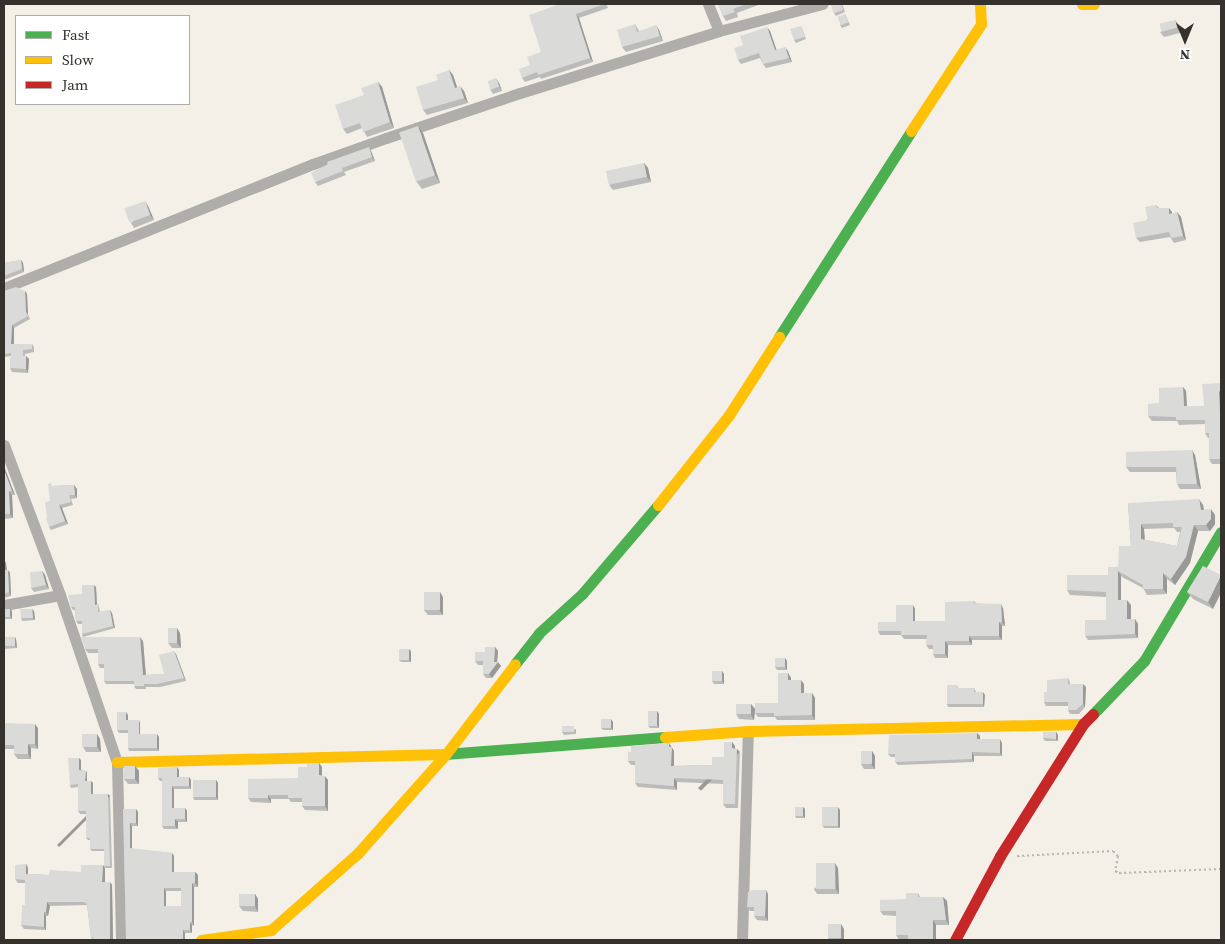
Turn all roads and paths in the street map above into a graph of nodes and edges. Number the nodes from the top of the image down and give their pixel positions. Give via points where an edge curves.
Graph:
1 (708, 4) edge
2 (823, 4) edge
3 (980, 4) edge
4 (719, 31) junction
5 (4, 288) edge
6 (4, 446) edge
7 (6, 460) edge
8 (1221, 532) edge
9 (60, 595) junction
10 (4, 605) edge
11 (1083, 724) junction
12 (748, 731) junction
13 (446, 754) junction
14 (117, 762) junction
15 (1000, 856) junction
16 (1221, 869) edge
17 (121, 940) edge
18 (201, 940) edge
19 (742, 940) edge
20 (955, 940) edge

1 - 4 street
2 - 4 street
3 - 13 street via 981,24 729,415 582,594 540,633
4 - 5 street via 520,93 350,151
6 - 7 street
7 - 9 street
8 - 11 street via 1144,661
9 - 10 street
9 - 14 street
11 - 12 street
11 - 15 street
12 - 13 street
12 - 19 street
13 - 14 street
13 - 18 street via 358,853 271,930
14 - 17 street
15 - 16 path via 1114,851 1118,856 1117,873
15 - 20 street

